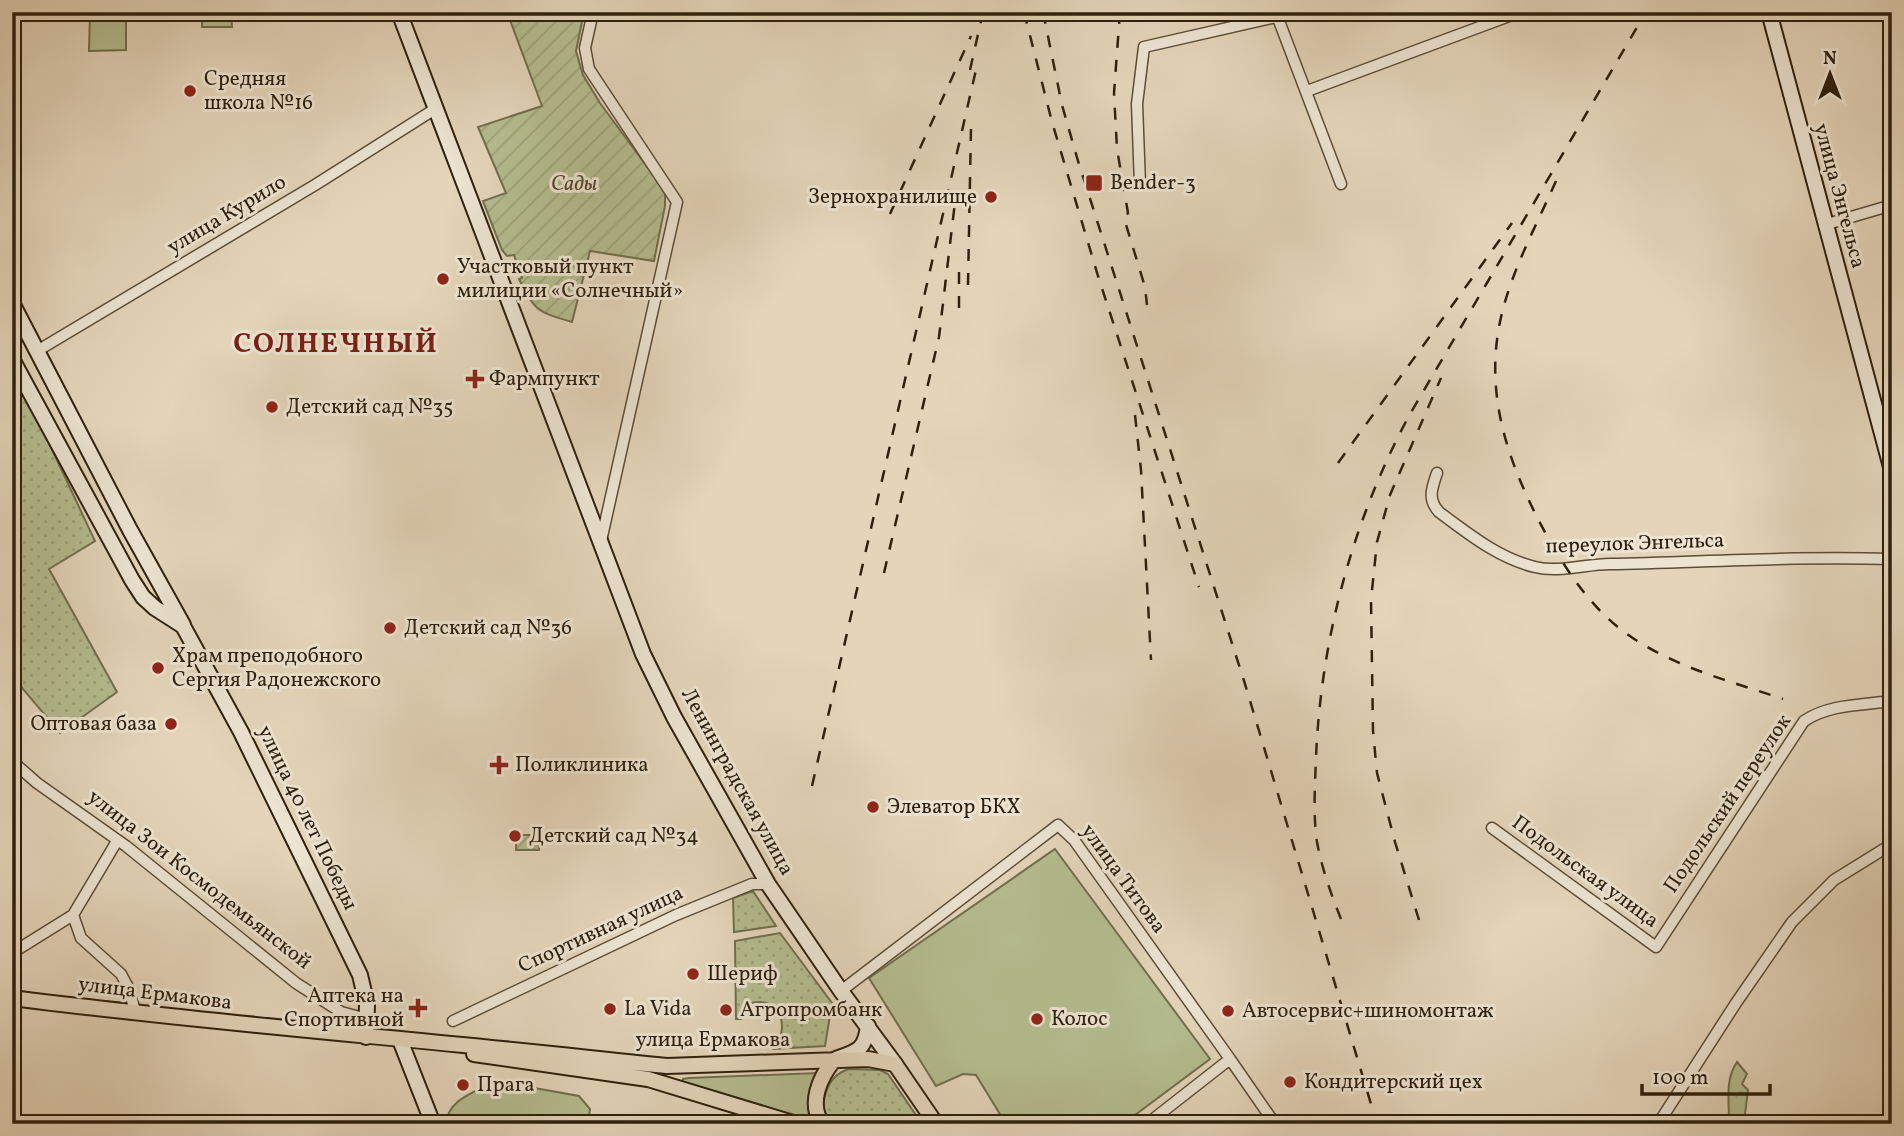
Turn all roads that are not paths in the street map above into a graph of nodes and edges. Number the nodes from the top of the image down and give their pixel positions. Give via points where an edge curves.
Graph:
1 (399, 12) edge
2 (593, 12) edge
3 (1520, 12) edge
4 (1769, 12) edge
5 (1276, 15) edge
6 (1307, 91) junction
7 (436, 109) junction
8 (1341, 184) dead end
9 (1139, 185) dead end
10 (1892, 205) edge
11 (1824, 225) junction
12 (12, 303) edge
13 (37, 351) junction
14 (12, 359) edge
15 (1892, 471) edge
16 (1437, 472) dead end
17 (601, 541) junction
18 (1892, 559) edge
19 (183, 626) junction
20 (1892, 701) edge
21 (12, 761) edge
22 (1492, 828) dead end
23 (117, 841) junction
24 (1892, 844) edge
25 (768, 884) junction
26 (73, 915) junction
27 (1656, 947) joint
28 (12, 953) edge
29 (841, 990) junction
30 (12, 998) edge
31 (136, 1014) junction
32 (368, 1019) junction
33 (453, 1021) dead end
34 (869, 1026) junction
35 (366, 1037) junction
36 (400, 1040) junction
37 (418, 1042) junction
38 (1230, 1059) junction
39 (834, 1060) junction
40 (895, 1064) junction
41 (433, 1124) edge
42 (796, 1124) edge
43 (822, 1124) edge
44 (936, 1124) edge
45 (1147, 1124) edge
46 (1275, 1124) edge
47 (1658, 1124) edge

1 - 7 street, Ленинградская улица
2 - 17 street via 585,48 589,69 677,202
3 - 6 street
4 - 11 street, улица Энгельса
5 - 6 street
5 - 9 street via 1144,47 1137,104
6 - 8 street
7 - 13 street, улица Курило
7 - 17 street, Ленинградская улица
10 - 11 street
11 - 15 street, улица Энгельса
12 - 13 street, улица 40 лет Победы
13 - 19 street, улица 40 лет Победы
14 - 19 street, улица 40 лет Победы via 132,580 155,608
16 - 18 street, переулок Энгельса via 1431,498 1439,512 1493,551 1534,567
17 - 25 street, Ленинградская улица via 643,654
19 - 32 street, улица 40 лет Победы via 348,948 365,990
20 - 27 street, Подольский переулок via 1829,709 1804,721
21 - 23 street, улица Зои Космодемьянской
22 - 27 street, Подольская улица
23 - 26 street
23 - 32 street, улица Зои Космодемьянской via 296,983 341,1012
24 - 47 street via 1834,880 1792,922
25 - 29 street, Ленинградская улица
25 - 33 street, Спортивная улица via 752,884 676,915
26 - 28 street
26 - 31 street via 81,938 121,974
29 - 34 street, Ленинградская улица
29 - 38 street, улица Титова via 1058,825 1074,840
30 - 31 main road, улица Ермакова
31 - 35 main road, улица Ермакова
32 - 35 street, улица 40 лет Победы
34 - 39 street via 859,1051
34 - 40 street, Ленинградская улица
35 - 36 main road, улица Ермакова
36 - 37 main road, улица Ермакова
36 - 41 street
37 - 39 main road, улица Ермакова via 667,1066
37 - 42 main road, улица Ермакова via 648,1079
38 - 45 street
38 - 46 street
39 - 40 main road, улица Ермакова
39 - 43 main road via 817,1092
40 - 44 main road

